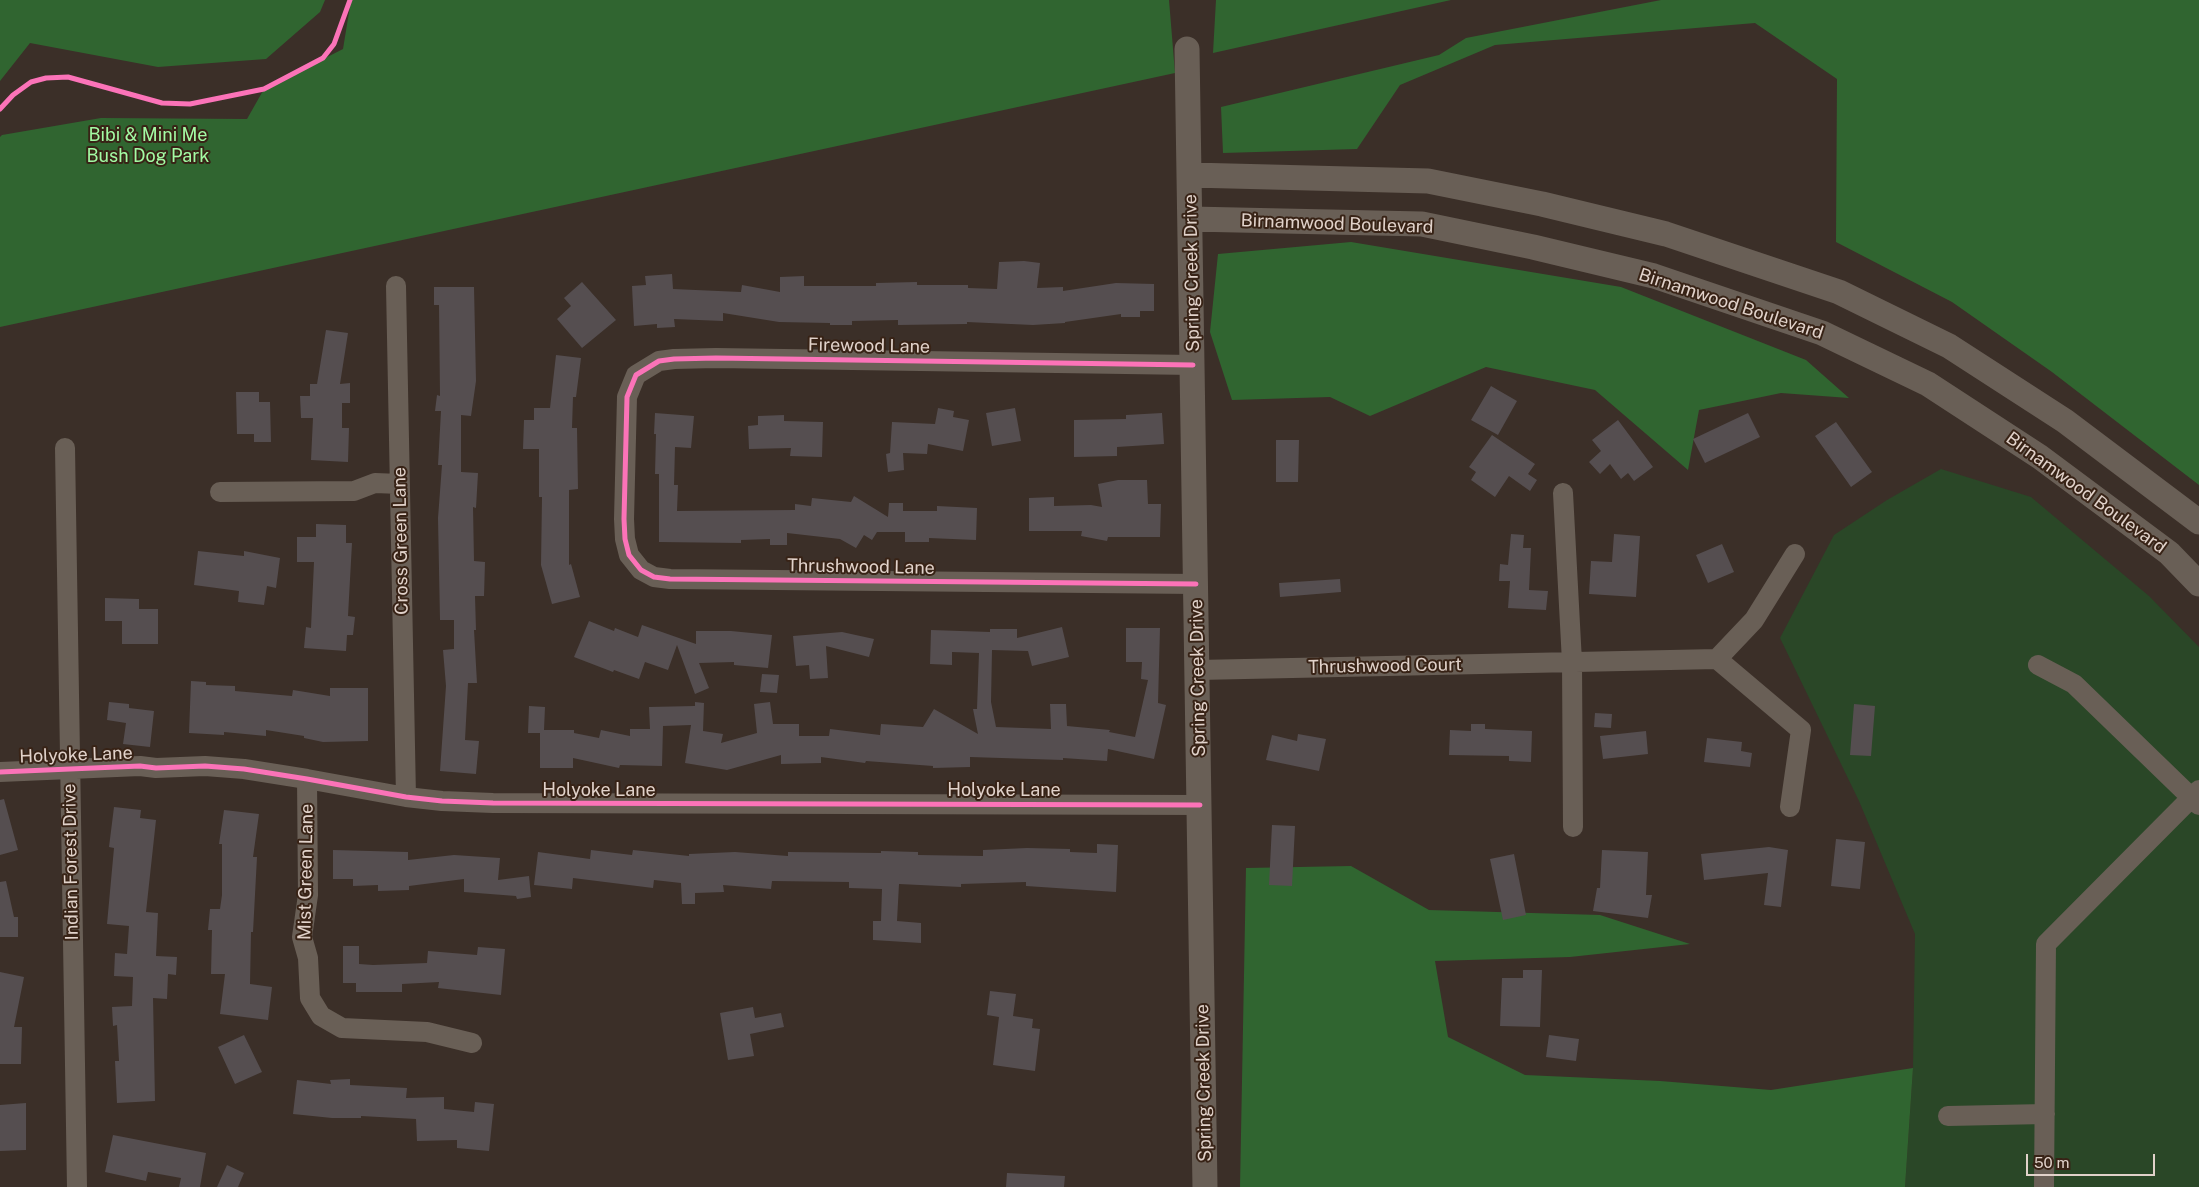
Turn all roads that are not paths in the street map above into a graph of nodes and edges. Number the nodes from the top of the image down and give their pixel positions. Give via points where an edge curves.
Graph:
1 (1187, 48) dead end
2 (1190, 175) junction
3 (1191, 219) junction
4 (396, 286) dead end
5 (1193, 365) junction
6 (65, 448) dead end
7 (626, 460) joint
8 (400, 484) junction
9 (220, 492) dead end
10 (1564, 493) dead end
11 (2199, 522) edge
12 (1795, 554) dead end
13 (1196, 584) junction
14 (2199, 584) edge
15 (1717, 660) junction
16 (1572, 662) junction
17 (2038, 665) dead end
18 (1198, 670) junction
19 (70, 770) junction
20 (0, 772) edge
21 (307, 778) junction
22 (406, 797) junction
23 (2197, 797) edge
24 (1200, 804) junction
25 (1790, 807) dead end
26 (1573, 826) dead end
27 (472, 1043) dead end
28 (2045, 1114) junction
29 (1948, 1116) dead end
30 (77, 1187) edge
31 (1206, 1187) edge
32 (2044, 1187) edge

1 - 2 street, Spring Creek Drive
2 - 3 street, Spring Creek Drive
2 - 11 street via 1428,181 1666,234 1839,292 1949,346 2065,421
3 - 5 street, Spring Creek Drive
3 - 14 street, Birnamwood Boulevard via 1422,224 1654,276 1822,332 1928,384 2040,457 2169,553
4 - 8 street, Cross Green Lane
5 - 7 street, Firewood Lane via 674,359 659,362 636,376 627,396
5 - 13 street, Spring Creek Drive
6 - 19 street, Indian Forest Drive
7 - 13 street, Thrushwood Lane via 624,519 627,547 641,570 654,577
8 - 9 street via 374,483 354,491
8 - 22 street, Cross Green Lane
10 - 16 street
12 - 15 street via 1754,620
13 - 18 street, Spring Creek Drive
15 - 16 street, Thrushwood Court
15 - 25 street via 1801,730
16 - 18 street, Thrushwood Court
16 - 26 street
17 - 23 street via 2074,684
18 - 24 street, Spring Creek Drive
19 - 20 street, Holyoke Lane
19 - 21 street, Holyoke Lane via 205,766
19 - 30 street, Indian Forest Drive
21 - 22 street, Holyoke Lane
21 - 27 street, Mist Green Lane via 308,895 302,937 308,958 310,998 320,1016 342,1028 427,1032
22 - 24 street, Holyoke Lane via 493,803
23 - 28 street via 2046,944
24 - 31 street, Spring Creek Drive
28 - 29 street
28 - 32 street

